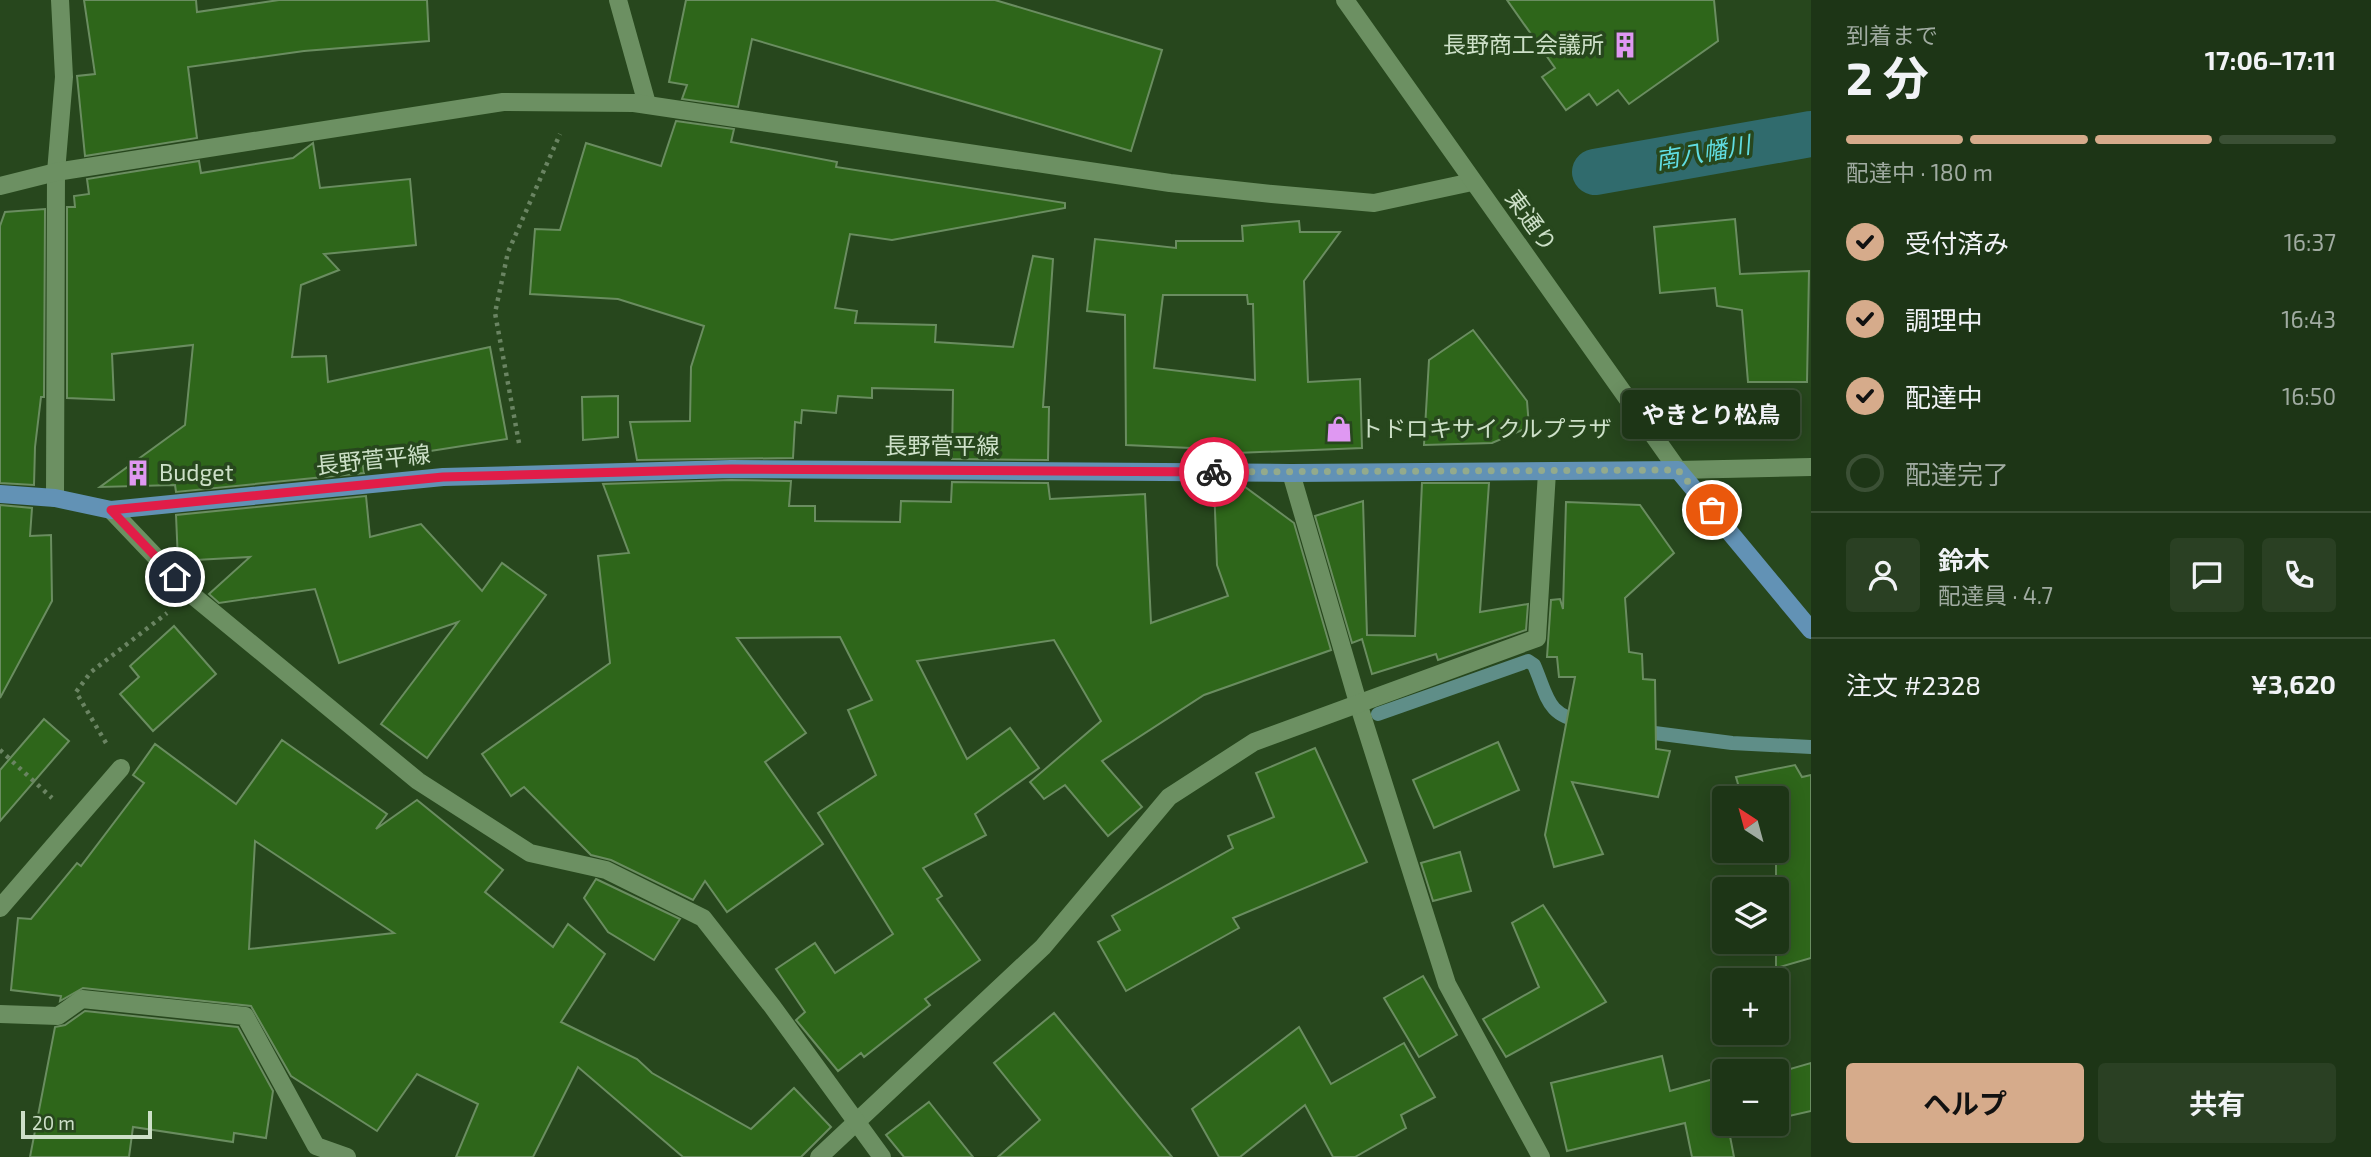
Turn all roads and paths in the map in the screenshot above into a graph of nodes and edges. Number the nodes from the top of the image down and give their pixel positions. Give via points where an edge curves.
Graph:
1 (60, 0) edge
2 (618, 0) edge
3 (1345, 0) edge
4 (574, 103) junction
5 (647, 104) junction
6 (56, 172) junction
7 (1472, 182) junction
8 (0, 186) edge
9 (1811, 467) edge
10 (1678, 470) junction
11 (1547, 472) junction
12 (1291, 473) junction
13 (526, 475) junction
14 (0, 494) edge
15 (55, 498) junction
16 (111, 510) junction
17 (191, 594) junction
18 (1811, 630) edge
19 (1359, 706) junction
20 (0, 750) edge
21 (121, 768) joint
22 (76, 820) junction
23 (0, 908) edge
24 (0, 1014) edge
25 (856, 1121) junction
26 (347, 1157) edge
27 (819, 1157) edge
28 (882, 1157) edge
29 (1541, 1157) edge

1 - 6 street via 64,77
2 - 5 street
3 - 7 street, 東通り
4 - 5 street
4 - 6 street via 503,102
4 - 13 path via 508,252 495,313
5 - 7 street via 1170,183 1285,195 1374,203
6 - 8 street
6 - 15 street
7 - 10 street, 東通り
9 - 10 street
10 - 11 main road, 長野菅平線
10 - 18 main road
11 - 12 main road, 長野菅平線
11 - 19 street via 1536,638
12 - 13 main road, 長野菅平線 via 732,469
12 - 19 street
13 - 16 main road, 長野菅平線 via 443,477
14 - 15 main road, 長野菅平線
15 - 16 main road, 長野菅平線
16 - 17 street
17 - 21 path via 91,672 76,692
17 - 25 street via 418,781 530,853 606,870 703,918
19 - 25 street via 1254,743 1169,797 1043,947
19 - 29 street via 1447,984
20 - 22 path
21 - 22 street
22 - 23 street
24 - 26 street via 58,1016 82,999 245,1016 316,1146
25 - 27 street
25 - 28 street

